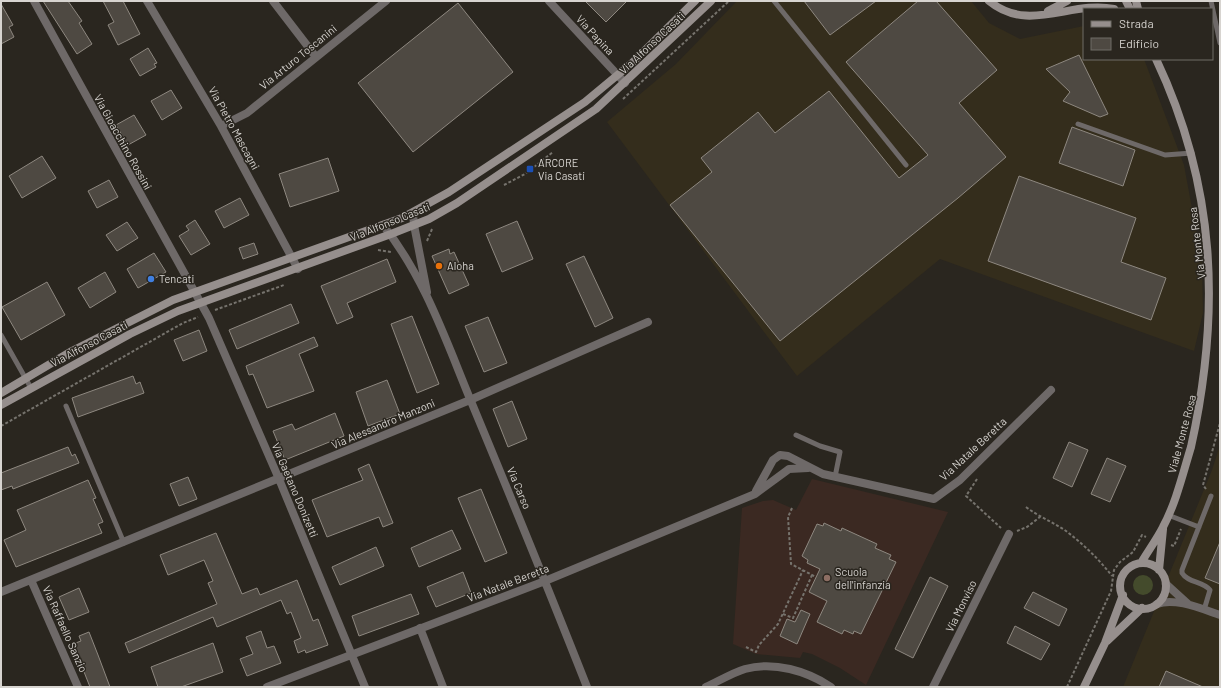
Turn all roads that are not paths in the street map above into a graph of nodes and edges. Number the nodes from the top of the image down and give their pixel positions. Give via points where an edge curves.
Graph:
1 (34, 1) edge
2 (147, 1) edge
3 (273, 1) edge
4 (386, 1) edge
5 (549, 1) edge
6 (695, 1) edge
7 (711, 1) edge
8 (774, 1) edge
9 (989, 1) edge
10 (1067, 1) edge
11 (1106, 8) edge
12 (1213, 10) edge
13 (1038, 16) junction
14 (1220, 43) edge
15 (316, 57) junction
16 (1156, 60) edge
17 (618, 75) junction
18 (625, 83) junction
19 (1078, 124) dead end
20 (222, 126) junction
21 (1192, 153) junction
22 (906, 165) dead end
23 (413, 213) junction
24 (384, 225) junction
25 (414, 225) junction
26 (391, 234) junction
27 (292, 257) junction
28 (298, 269) junction
29 (193, 293) junction
30 (429, 298) junction
31 (201, 304) junction
32 (648, 322) dead end
33 (1, 335) edge
34 (1210, 344) joint
35 (25, 378) junction
36 (31, 388) junction
37 (1051, 390) dead end
38 (1, 393) edge
39 (470, 400) junction
40 (1, 404) edge
41 (66, 406) dead end
42 (796, 435) dead end
43 (808, 468) junction
44 (835, 477) junction
45 (280, 479) junction
46 (755, 494) junction
47 (1211, 496) road end
48 (1168, 516) junction
49 (1164, 526) junction
50 (1199, 528) junction
51 (1009, 534) road end
52 (124, 543) junction
53 (1141, 563) junction
54 (1160, 570) junction
55 (31, 580) junction
56 (546, 581) junction
57 (1166, 584) junction
58 (1, 592) edge
59 (1123, 596) junction
60 (1157, 604) junction
61 (1190, 606) junction
62 (1142, 608) junction
63 (1204, 610) junction
64 (1220, 615) edge
65 (420, 628) junction
66 (1105, 643) junction
67 (351, 654) junction
68 (78, 687) edge
69 (267, 687) edge
70 (365, 687) edge
71 (443, 687) edge
72 (587, 687) edge
73 (706, 687) edge
74 (831, 687) edge
75 (933, 687) edge
76 (1084, 687) edge

1 - 29 street, Via Gioacchino Rossini
2 - 20 street, Via Pietro Mascagni
3 - 15 street
4 - 15 street, Via Arturo Toscanini
5 - 17 street, Via Papina
6 - 17 main road, Via Alfonso Casati
7 - 18 main road, Via Alfonso Casati
8 - 22 lane
9 - 13 main road via 1020,16
10 - 13 main road
11 - 13 main road via 1082,8
12 - 14 lane
15 - 20 street, Via Arturo Toscanini via 247,113
16 - 21 main road, Via Monte Rosa via 1170,89
17 - 18 street, Via Papina
17 - 23 main road, Via Alfonso Casati via 585,102 531,139
18 - 25 main road, Via Alfonso Casati via 562,134 457,203
19 - 21 lane via 1164,155
20 - 27 street, Via Pietro Mascagni
21 - 34 main road, Via Monte Rosa via 1202,188 1209,234 1213,282
23 - 24 main road, Via Alfonso Casati
23 - 25 street, Via Carso
24 - 26 street, Via Carso
24 - 27 main road, Via Alfonso Casati
25 - 26 main road, Via Alfonso Casati
25 - 30 street, Via Carso
26 - 28 main road, Via Alfonso Casati
26 - 30 street, Via Carso
27 - 28 street, Via Pietro Mascagni
27 - 29 main road, Via Alfonso Casati
28 - 31 main road, Via Alfonso Casati
29 - 31 street, Via Gioacchino Rossini
29 - 35 main road, Via Alfonso Casati via 116,327
30 - 39 street, Via Carso
31 - 36 main road, Via Alfonso Casati via 130,334
31 - 45 street, Via Gaetano Donizetti
32 - 39 street, Via Alessandro Manzoni
33 - 35 lane
34 - 48 main road, Viale Monte Rosa via 1199,418
35 - 36 lane
35 - 38 main road, Via Alfonso Casati
36 - 40 main road, Via Alfonso Casati
37 - 44 street, Via Natale Beretta via 960,480 934,499
39 - 45 street, Via Alessandro Manzoni
39 - 56 street, Via Carso
41 - 52 lane
42 - 44 lane via 840,452
43 - 44 street, Via Natale Beretta
43 - 46 street, Via Natale Beretta via 789,469
43 - 46 street, Via Natale Beretta via 788,456 780,455 773,460
45 - 52 street, Via Alessandro Manzoni
45 - 67 street, Via Gaetano Donizetti
46 - 56 street, Via Natale Beretta
47 - 50 lane
48 - 49 main road, Viale Monte Rosa
48 - 50 lane
49 - 53 main road, Viale Monte Rosa
49 - 54 main road, Viale Monte Rosa
50 - 63 lane via 1182,573 1210,590
51 - 75 street, Via Monviso
52 - 55 street, Via Alessandro Manzoni
53 - 54 main road
53 - 59 main road, Viale Monte Rosa via 1135,564 1125,572 1121,583
54 - 57 main road, Viale Monte Rosa
55 - 58 street, Via Alessandro Manzoni
55 - 68 street, Via Raffaello Sanzio
56 - 65 street, Via Natale Beretta
56 - 72 street, Via Carso
57 - 60 main road via 1162,598
57 - 61 street
59 - 62 main road via 1131,604
59 - 66 main road, Viale Monte Rosa
60 - 61 street via 1167,602
60 - 62 main road, Viale Monte Rosa
61 - 63 street
62 - 66 main road, Viale Monte Rosa
63 - 64 street
65 - 67 street, Via Natale Beretta
65 - 71 street
66 - 76 main road, Viale Monte Rosa
67 - 69 street, Via Natale Beretta
67 - 70 street, Via Gaetano Donizetti
73 - 74 street via 747,668 765,666 792,669 816,677

